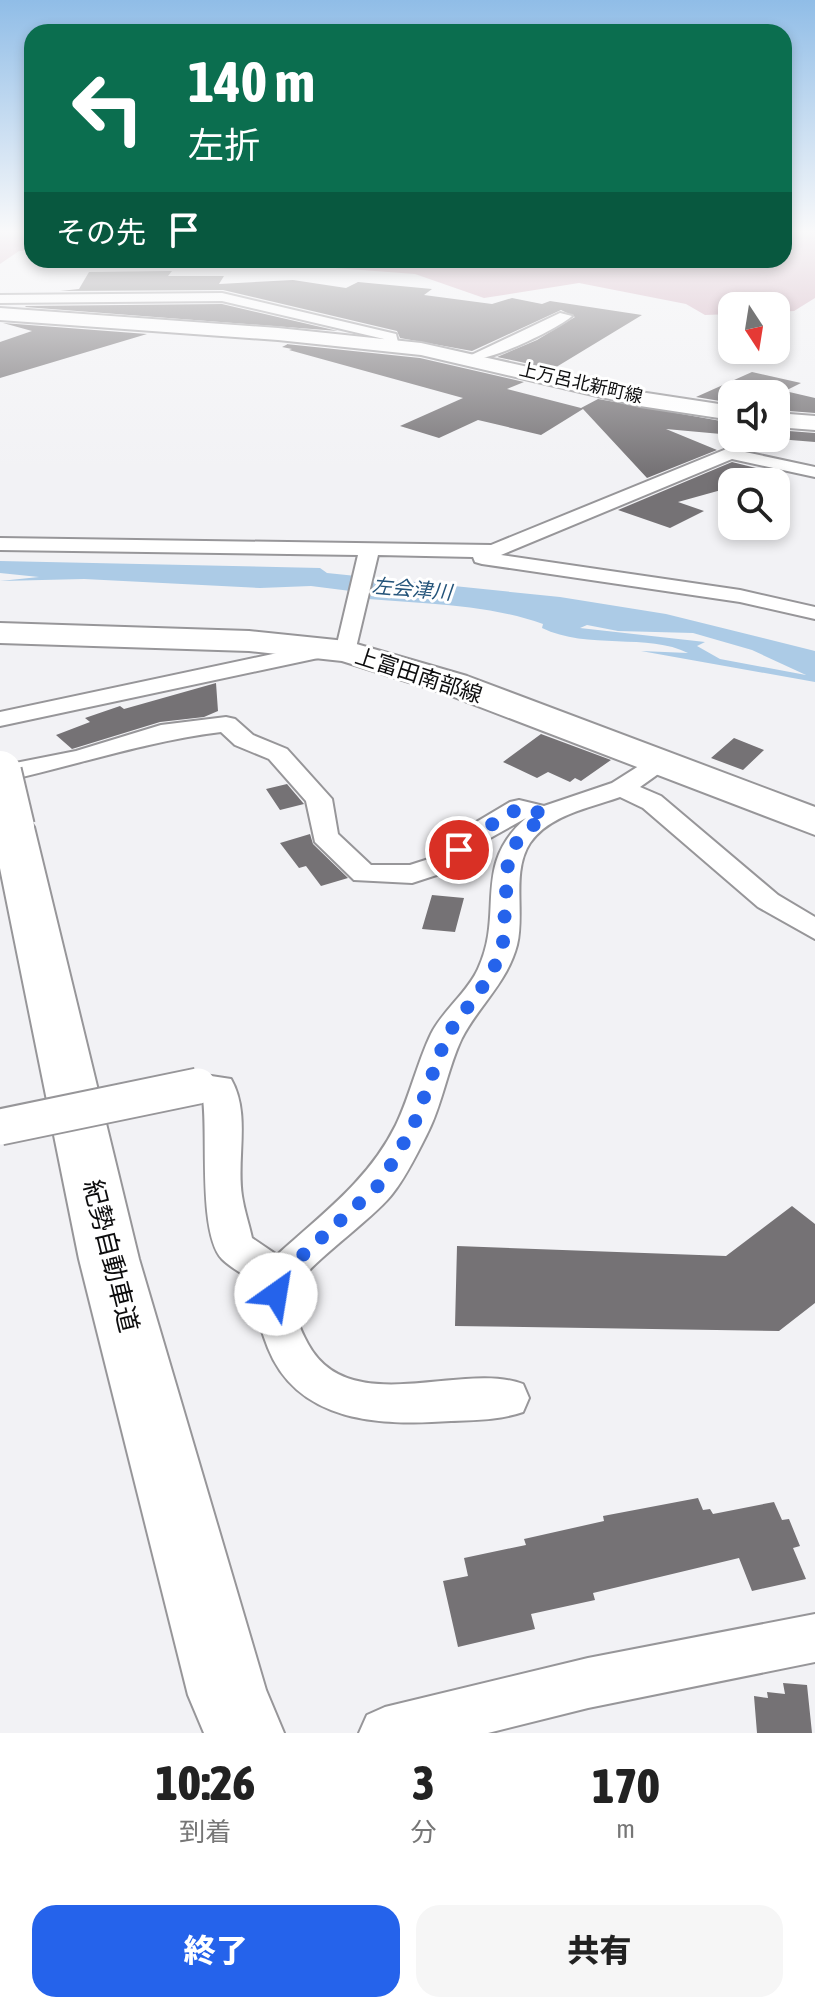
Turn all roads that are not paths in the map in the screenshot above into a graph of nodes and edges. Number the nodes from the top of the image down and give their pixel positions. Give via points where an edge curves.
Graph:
1 (289, 311) edge
2 (0, 314) edge
3 (565, 316) dead end
4 (392, 346) junction
5 (472, 358) junction
6 (718, 411) edge
7 (790, 422) edge
8 (815, 423) edge
9 (733, 452) edge
10 (730, 454) junction
11 (815, 472) edge
12 (0, 544) edge
13 (368, 555) junction
14 (815, 613) edge
15 (0, 633) edge
16 (342, 645) junction
17 (0, 719) edge
18 (662, 762) junction
19 (621, 788) junction
20 (4, 791) edge
21 (546, 814) junction
22 (815, 822) edge
23 (815, 930) edge
24 (0, 1127) edge
25 (279, 1277) junction
26 (508, 1398) dead end
27 (815, 1638) edge
28 (236, 1714) edge
29 (385, 1733) edge

1 - 4 street via 391,337
2 - 4 main road, 上万呂北新町線
3 - 5 street
4 - 5 main road, 上万呂北新町線
5 - 6 main road, 上万呂北新町線 via 640,399
7 - 8 main road
9 - 10 street
10 - 11 street
10 - 13 street via 494,551
12 - 13 street
13 - 14 street via 500,559 740,596
13 - 16 street
15 - 16 main road, 上富田南部線
16 - 17 street
16 - 18 main road, 上富田南部線
18 - 19 street
18 - 22 main road, 上富田南部線
19 - 21 street
19 - 23 street via 652,802 768,901
20 - 21 street via 81,757 161,732 226,724 244,740 278,754 319,799 325,836 364,874 412,874 445,863 473,836 519,808
20 - 28 main road, 紀勢自動車道 via 109,1259
21 - 25 street via 518,839 508,861 503,942 492,974 447,1035 413,1127 380,1184
24 - 25 street, bridge via 198,1086 219,1088 225,1132 223,1194 235,1247
25 - 26 street via 274,1311 293,1358 316,1383 356,1401 420,1404
27 - 29 street via 588,1683

